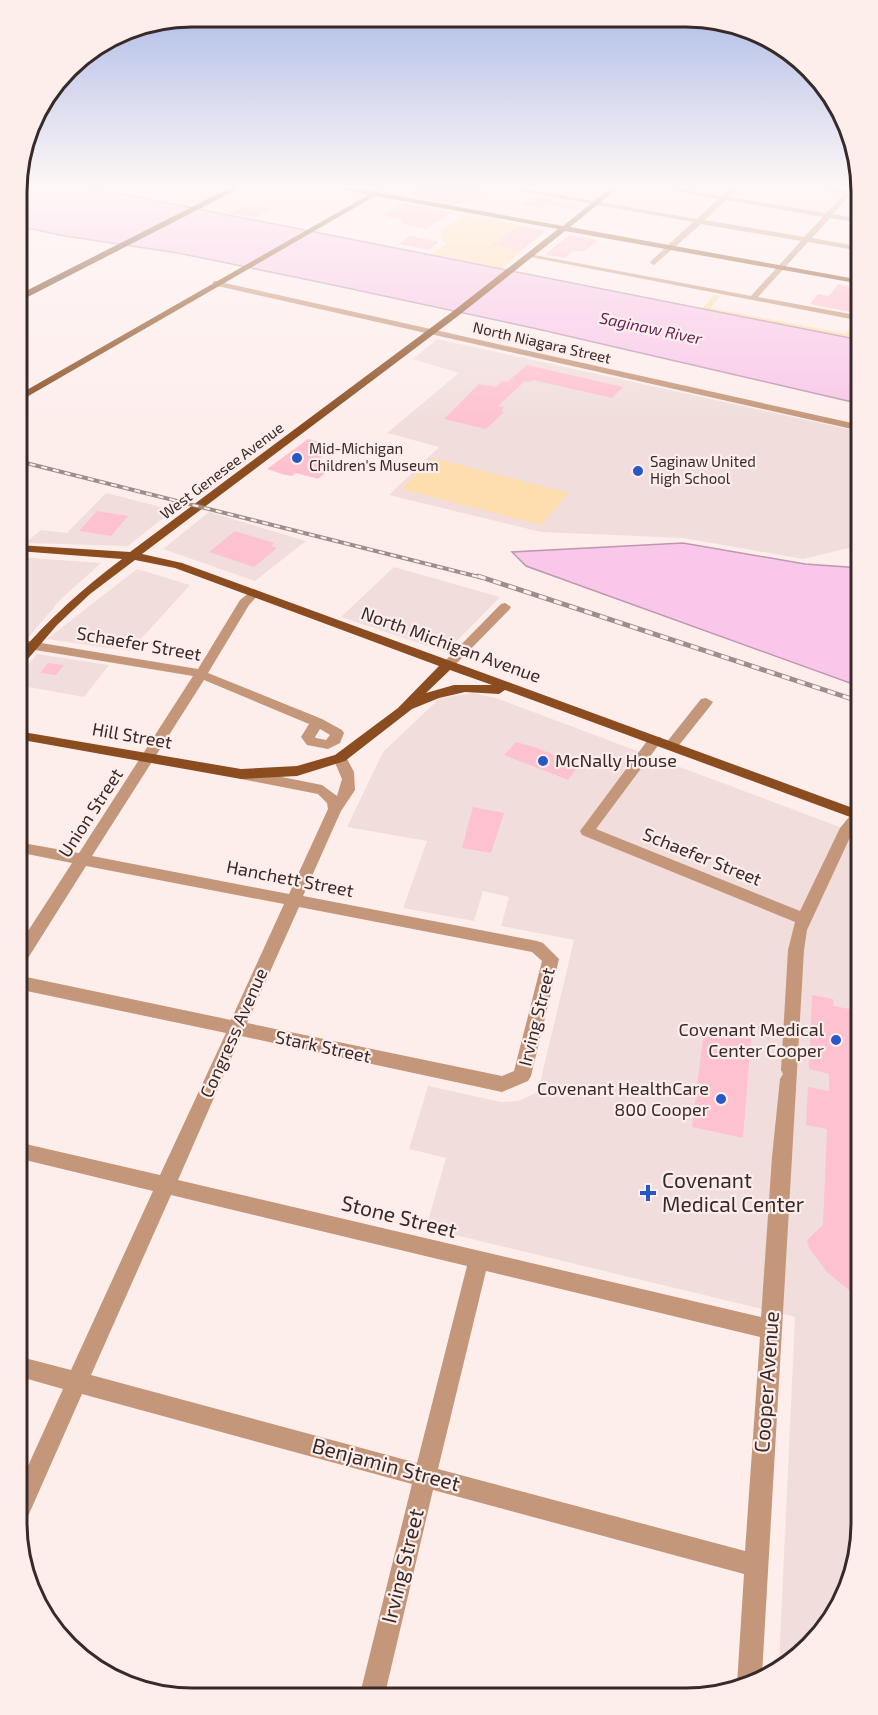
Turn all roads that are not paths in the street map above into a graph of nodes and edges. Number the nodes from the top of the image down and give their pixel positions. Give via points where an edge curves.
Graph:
1 (73, 265) edge
2 (85, 265) edge
3 (248, 265) edge
4 (517, 265) edge
5 (582, 265) edge
6 (766, 265) edge
7 (785, 265) edge
8 (782, 268) junction
9 (851, 280) edge
10 (216, 283) junction
11 (27, 288) edge
12 (27, 294) edge
13 (753, 298) junction
14 (851, 317) edge
15 (430, 332) junction
16 (27, 394) edge
17 (851, 426) edge
18 (27, 549) edge
19 (134, 556) junction
20 (254, 593) junction
21 (506, 607) dead end
22 (27, 645) edge
23 (32, 646) junction
24 (27, 652) edge
25 (448, 665) junction
26 (200, 674) junction
27 (532, 695) junction
28 (706, 702) dead end
29 (403, 711) junction
30 (317, 722) dead end
31 (27, 737) edge
32 (655, 740) junction
33 (671, 746) junction
34 (147, 758) junction
35 (340, 758) junction
36 (241, 774) junction
37 (335, 809) junction
38 (851, 813) edge
39 (851, 824) edge
40 (27, 849) edge
41 (82, 859) junction
42 (294, 900) junction
43 (803, 919) junction
44 (27, 946) edge
45 (551, 958) joint
46 (27, 984) edge
47 (236, 1029) junction
48 (522, 1076) joint
49 (27, 1152) edge
50 (166, 1185) junction
51 (478, 1261) junction
52 (771, 1329) junction
53 (27, 1369) edge
54 (77, 1382) junction
55 (425, 1475) junction
56 (27, 1491) edge
57 (756, 1566) junction
58 (750, 1675) edge
59 (373, 1688) edge

1 - 11 highway
2 - 12 highway
3 - 10 main road
4 - 15 main road, West Genesee Avenue
5 - 13 street
6 - 8 main road
7 - 8 street
8 - 9 main road
8 - 13 street
10 - 15 street, North Niagara Street
10 - 16 main road
13 - 14 street
15 - 17 street, North Niagara Street
15 - 19 main road, West Genesee Avenue
18 - 19 main road, North Michigan Avenue
19 - 20 main road, North Michigan Avenue via 178,566
19 - 23 main road, West Genesee Avenue via 69,605
20 - 25 main road, North Michigan Avenue
20 - 26 street, Union Street
21 - 25 street
22 - 23 street, Schaefer Street
23 - 24 main road, West Genesee Avenue
23 - 26 street, Schaefer Street
25 - 27 main road, North Michigan Avenue
25 - 29 main road
26 - 30 street, Schaefer Street
26 - 34 street, Union Street
27 - 29 main road via 480,687 447,689
27 - 32 main road, North Michigan Avenue
28 - 33 street
29 - 35 main road
31 - 34 main road, Hill Street
32 - 33 main road, North Michigan Avenue
32 - 43 street, Schaefer Street via 587,831
33 - 38 main road, North Michigan Avenue
34 - 36 main road, Hill Street
34 - 41 street, Union Street
35 - 36 main road, Hill Street via 297,771
35 - 37 street, Congress Avenue via 349,772 350,784
36 - 37 street, Hill Street via 322,790 334,801
37 - 42 street, Congress Avenue
39 - 43 street, Cooper Avenue
40 - 41 street, Hanchett Street
41 - 42 street, Hanchett Street
41 - 44 street, Union Street
42 - 45 street, Hanchett Street via 537,947
42 - 47 street, Congress Avenue
43 - 52 street, Cooper Avenue via 796,950
45 - 48 street, Irving Street
46 - 47 street, Stark Street
47 - 48 street, Stark Street via 502,1084
47 - 50 street, Congress Avenue
49 - 50 street, Stone Street
50 - 51 street, Stone Street
50 - 54 street, Congress Avenue
51 - 52 street, Stone Street
51 - 55 street, Irving Street
52 - 57 street, Cooper Avenue
53 - 54 street, Benjamin Street
54 - 55 street, Benjamin Street
54 - 56 street, Congress Avenue
55 - 57 street, Benjamin Street
55 - 59 street, Irving Street
57 - 58 street, Cooper Avenue

